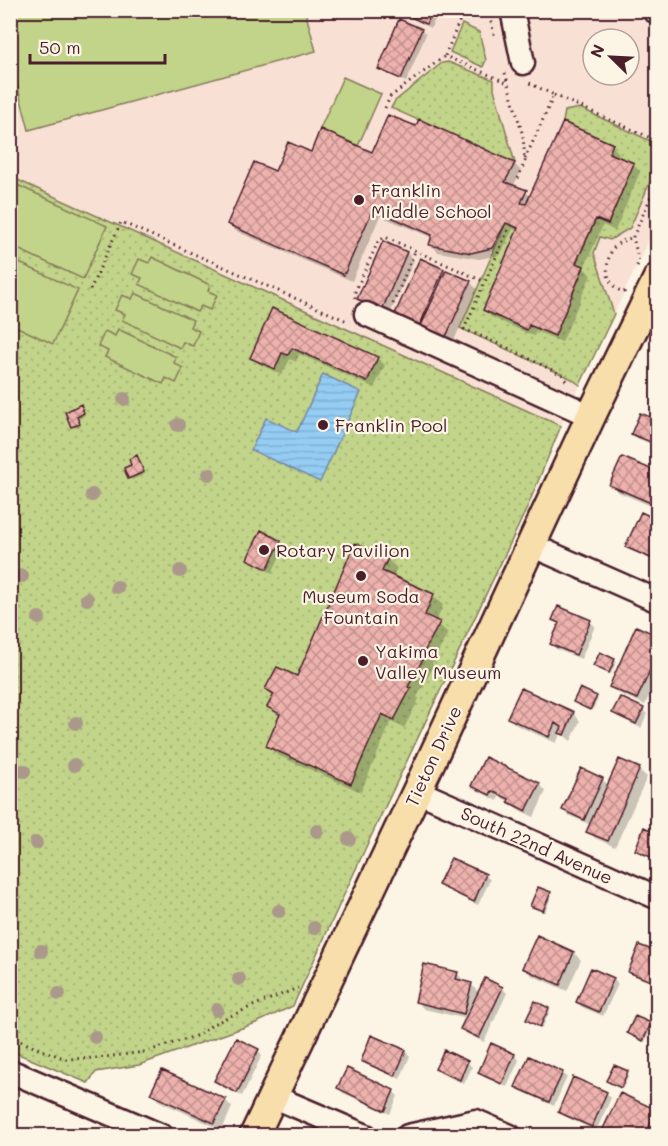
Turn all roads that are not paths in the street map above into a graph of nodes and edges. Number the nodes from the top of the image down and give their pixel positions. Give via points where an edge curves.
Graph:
1 (512, 10) edge
2 (653, 10) edge
3 (657, 12) edge
4 (517, 73) road end
5 (646, 275) edge
6 (635, 298) edge
7 (356, 313) road end
8 (591, 416) junction
9 (531, 545) junction
10 (657, 601) edge
11 (417, 791) junction
12 (657, 898) edge
13 (10, 1071) edge
14 (272, 1096) junction
15 (162, 1136) edge
16 (254, 1136) edge
17 (366, 1136) edge
18 (408, 1136) edge
19 (510, 1136) edge

1 - 4 street
2 - 3 street
5 - 6 main road, Tieton Drive
6 - 8 main road, Tieton Drive
7 - 8 street
8 - 9 main road, Tieton Drive
9 - 10 street
9 - 11 main road, Tieton Drive
11 - 12 street, South 22nd Avenue
11 - 14 main road, Tieton Drive
13 - 15 street
14 - 16 main road, Tieton Drive
14 - 17 street
18 - 19 street via 476,1121

